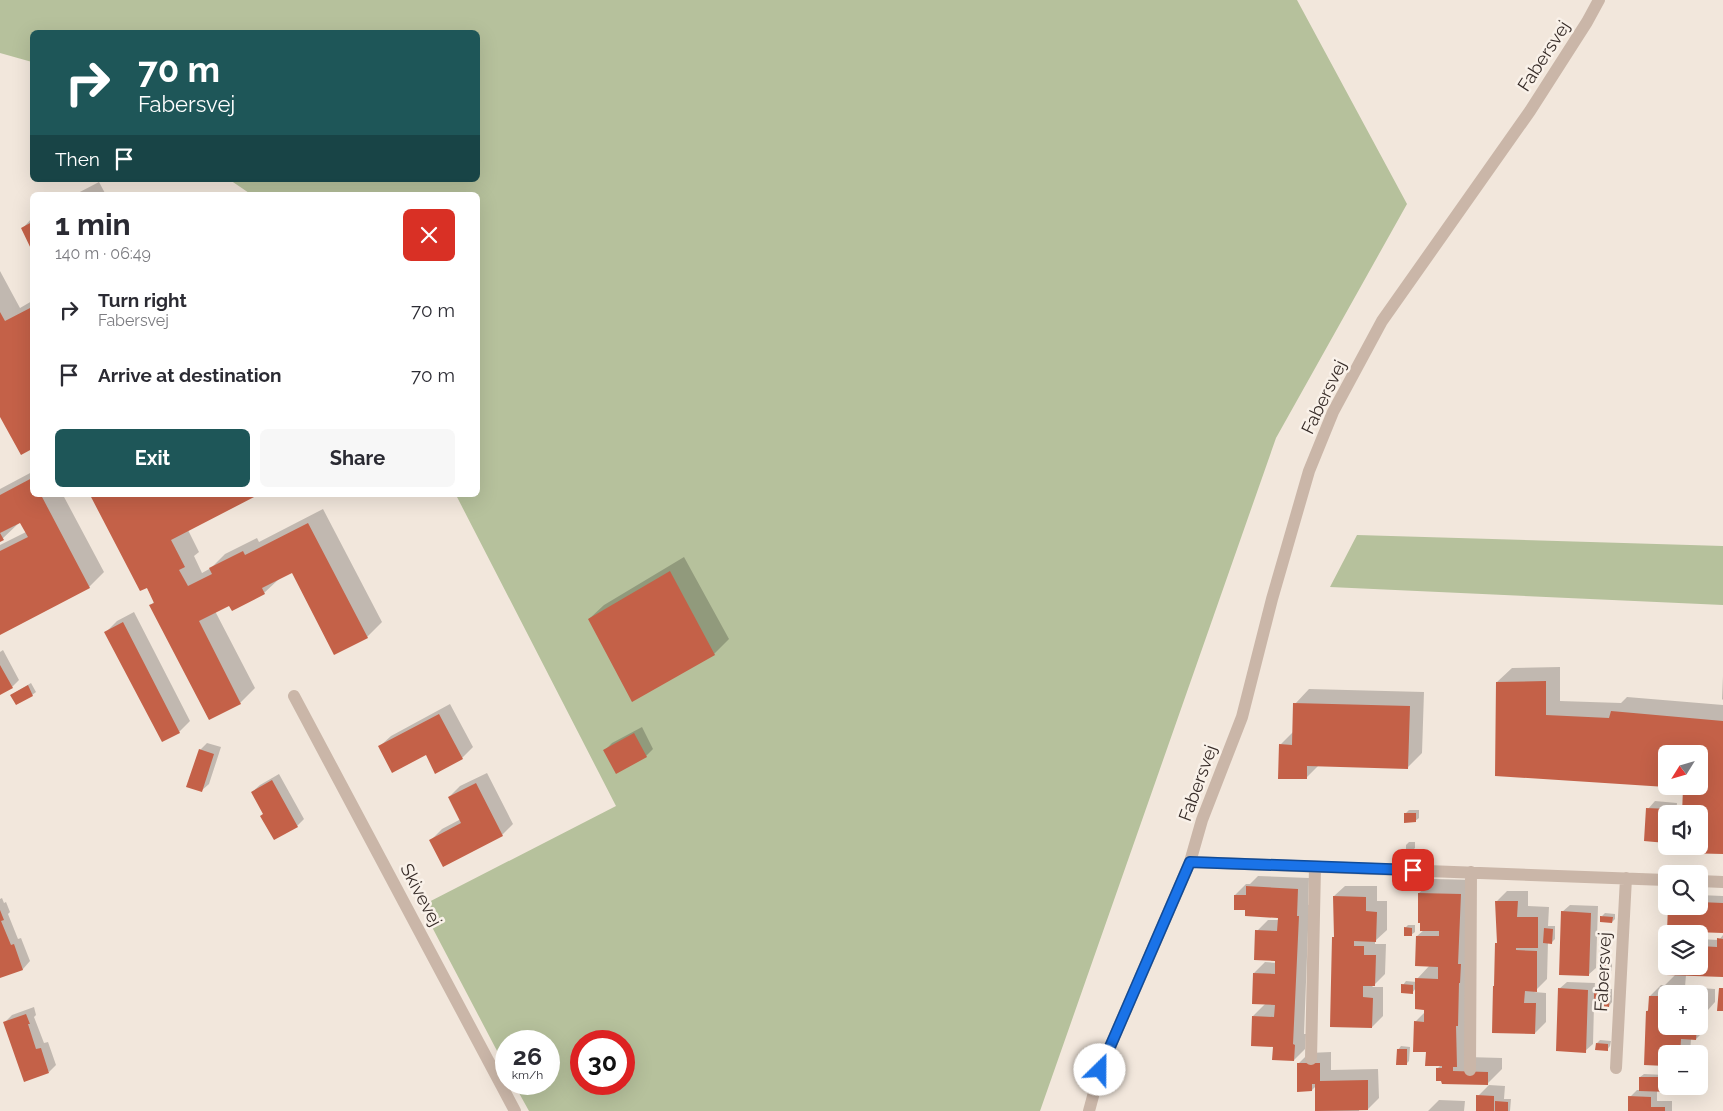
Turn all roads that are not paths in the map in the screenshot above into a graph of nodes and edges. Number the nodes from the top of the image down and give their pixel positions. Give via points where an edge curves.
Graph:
1 (1599, 0) edge
2 (294, 696) dead end
3 (1190, 862) junction
4 (1315, 867) junction
5 (1471, 872) junction
6 (1626, 878) junction
7 (1658, 880) edge
8 (1708, 881) edge
9 (1723, 882) edge
10 (1311, 1059) dead end
11 (1616, 1068) dead end
12 (1470, 1070) dead end
13 (515, 1111) edge
14 (1089, 1111) edge

1 - 3 street, Fabersvej via 1530,111 1382,321 1334,412 1310,471 1272,599 1242,717 1202,820
2 - 13 street, Skivevej
3 - 4 street
3 - 14 street, Fabersvej via 1100,1070
4 - 5 street
4 - 10 street
5 - 6 street
5 - 12 street
6 - 7 street
6 - 11 street, Fabersvej
8 - 9 street

